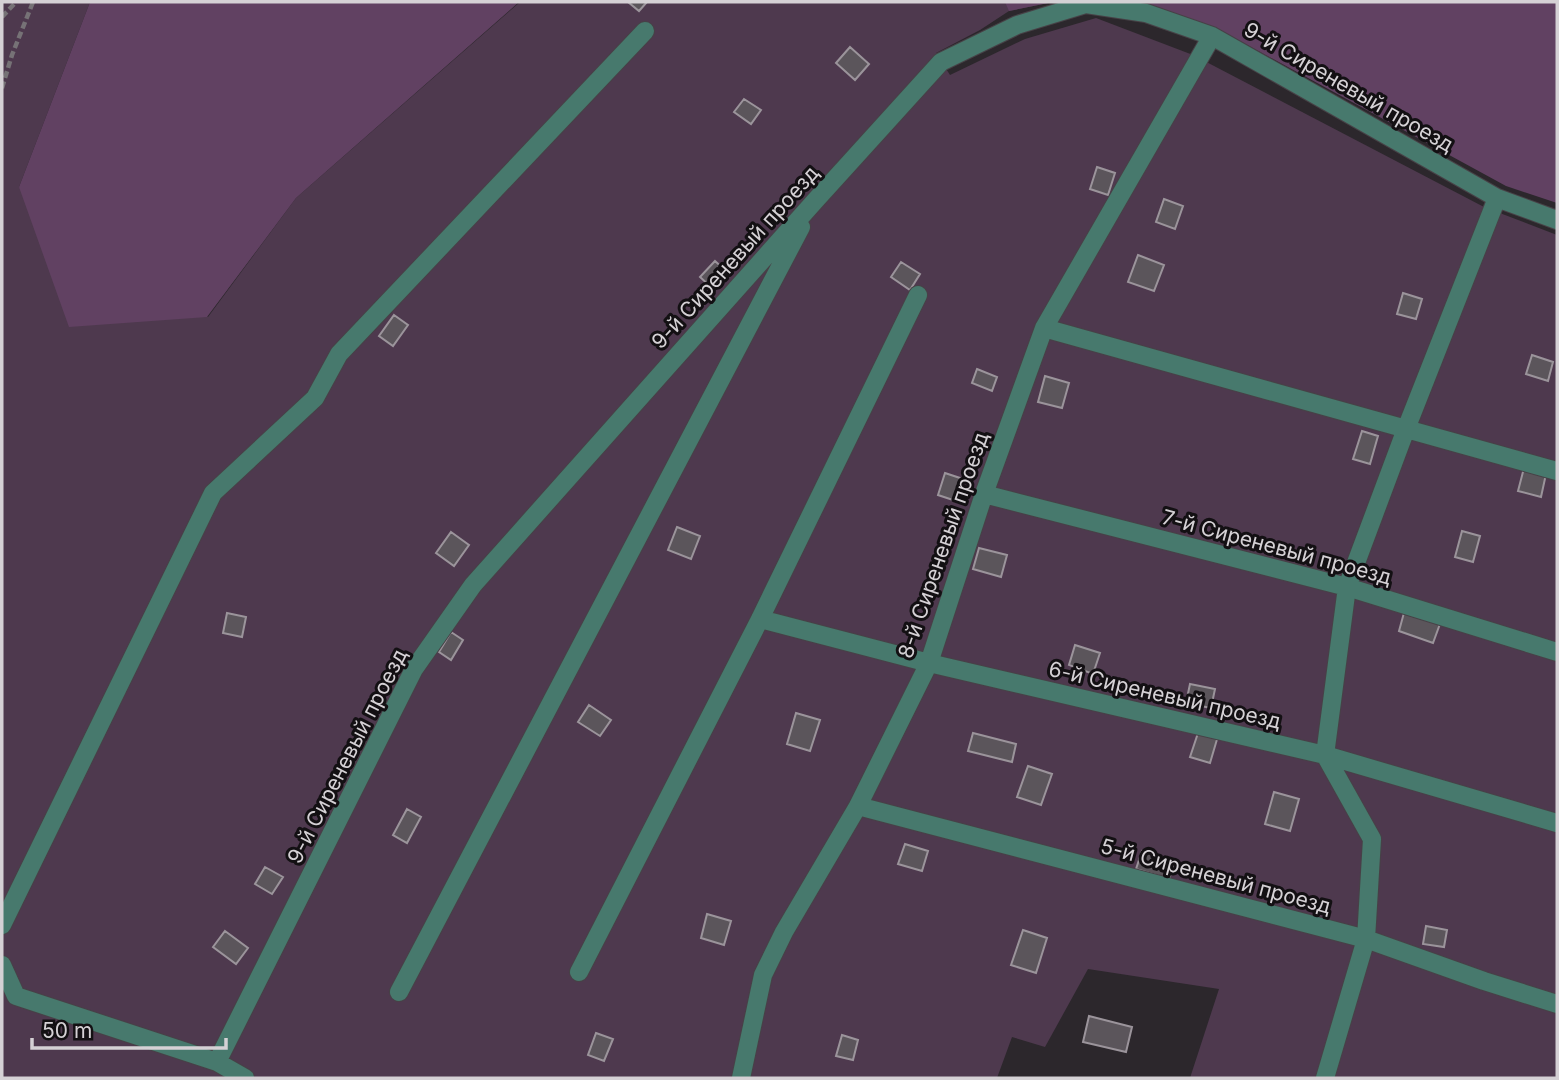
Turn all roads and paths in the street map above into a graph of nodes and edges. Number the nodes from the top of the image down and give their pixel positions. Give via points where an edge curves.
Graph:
1 (16, 2) edge
2 (33, 2) edge
3 (2, 17) edge
4 (645, 30) dead end
5 (1212, 36) junction
6 (2, 88) edge
7 (1497, 198) junction
8 (814, 202) junction
9 (1557, 219) edge
10 (918, 295) dead end
11 (1044, 328) junction
12 (1406, 429) junction
13 (1557, 471) edge
14 (984, 494) junction
15 (1347, 587) junction
16 (760, 620) junction
17 (1557, 652) edge
18 (929, 663) junction
19 (1325, 755) junction
20 (858, 806) junction
21 (1557, 823) edge
22 (2, 925) edge
23 (1366, 939) junction
24 (2, 965) edge
25 (579, 972) dead end
26 (399, 992) dead end
27 (1557, 1004) edge
28 (217, 1062) junction
29 (245, 1078) edge
30 (741, 1078) edge
31 (1325, 1078) edge

1 - 3 path
2 - 6 path
4 - 22 street via 339,354 315,398 213,493
5 - 7 street, 9-й Сиреневый проезд
5 - 8 street, 9-й Сиреневый проезд via 1146,13 1086,4 1017,25 941,62
5 - 11 street, 8-й Сиреневый проезд
7 - 9 street, 9-й Сиреневый проезд
7 - 12 street
8 - 26 street
8 - 28 street, 9-й Сиреневый проезд via 473,585 414,669
10 - 16 street
11 - 12 street
11 - 14 street, 8-й Сиреневый проезд
12 - 13 street
12 - 15 street
14 - 15 street, 7-й Сиреневый проезд
14 - 18 street, 8-й Сиреневый проезд
15 - 17 street, 7-й Сиреневый проезд
15 - 19 street
16 - 18 street, 6-й Сиреневый проезд
16 - 25 street
18 - 19 street, 6-й Сиреневый проезд
18 - 20 street, 8-й Сиреневый проезд
19 - 21 street, 6-й Сиреневый проезд
19 - 23 street via 1372,839
20 - 23 street, 5-й Сиреневый проезд
20 - 30 street, 8-й Сиреневый проезд via 762,975
23 - 27 street, 5-й Сиреневый проезд
23 - 31 street
24 - 28 street via 16,996
28 - 29 street

